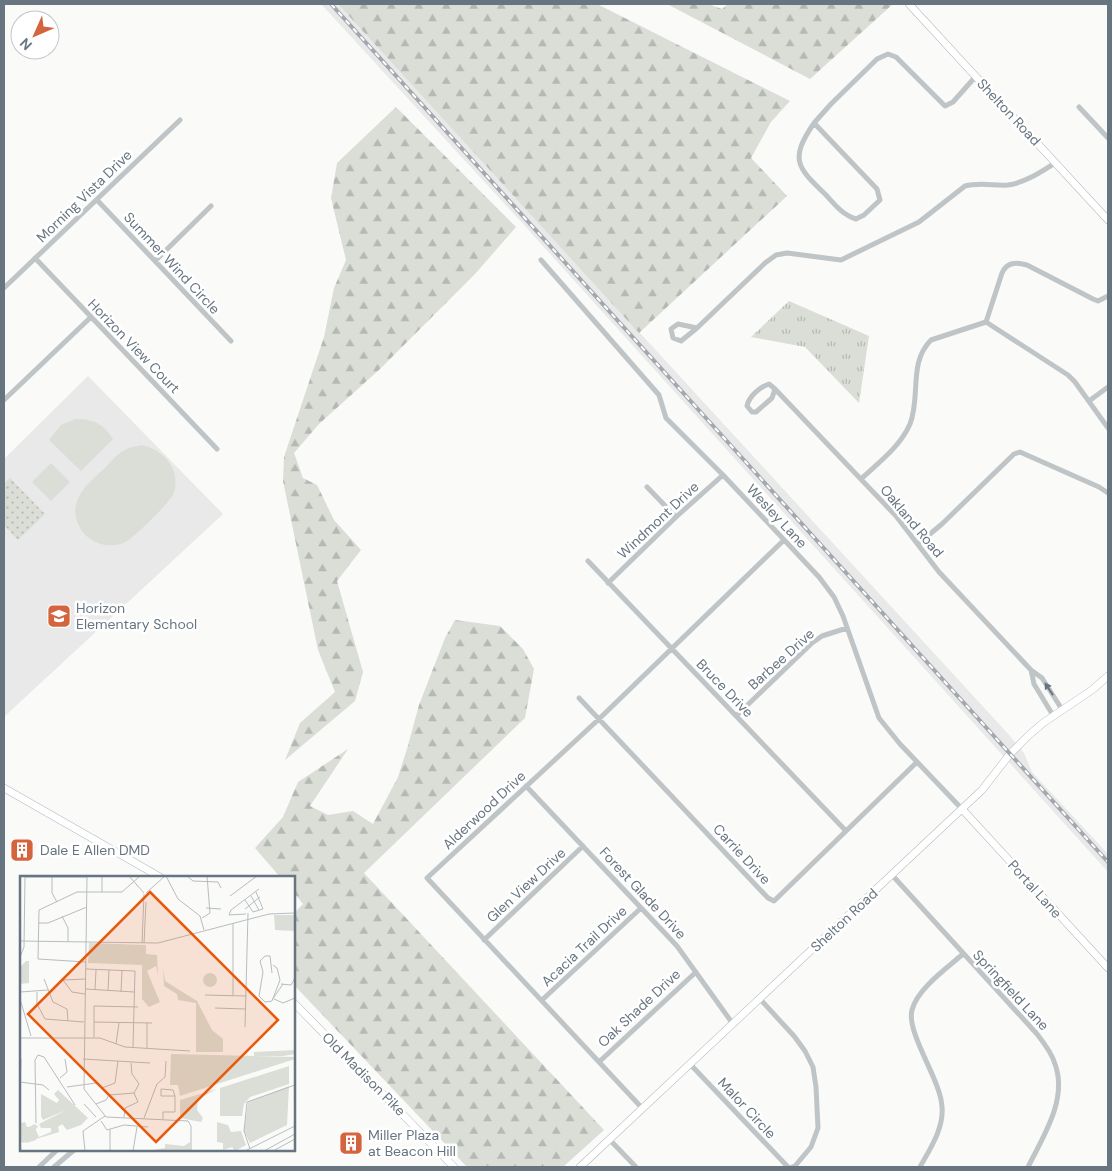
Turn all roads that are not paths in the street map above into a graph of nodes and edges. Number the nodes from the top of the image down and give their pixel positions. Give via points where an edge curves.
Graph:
1 (909, 4) edge
2 (976, 76) junction
3 (1078, 107) dead end
4 (180, 120) dead end
5 (814, 123) junction
6 (1108, 138) edge
7 (1055, 162) junction
8 (97, 200) junction
9 (211, 206) dead end
10 (1108, 220) edge
11 (35, 258) junction
12 (155, 260) junction
13 (541, 260) dead end
14 (4, 288) edge
15 (1108, 296) edge
16 (91, 317) junction
17 (986, 322) junction
18 (697, 328) junction
19 (231, 341) dead end
20 (1108, 387) edge
21 (775, 389) junction
22 (4, 400) edge
23 (1089, 400) junction
24 (1108, 428) edge
25 (217, 449) dead end
26 (723, 475) junction
27 (861, 479) junction
28 (647, 487) dead end
29 (1108, 493) edge
30 (676, 516) junction
31 (784, 540) junction
32 (918, 544) junction
33 (588, 561) dead end
34 (608, 583) junction
35 (847, 628) junction
36 (671, 648) junction
37 (1030, 670) junction
38 (1108, 676) edge
39 (579, 698) dead end
40 (1064, 711) junction
41 (736, 716) junction
42 (1054, 716) junction
43 (599, 719) junction
44 (917, 762) junction
45 (526, 786) junction
46 (4, 788) edge
47 (962, 808) junction
48 (846, 831) junction
49 (583, 846) junction
50 (892, 875) junction
51 (158, 876) edge
52 (641, 908) junction
53 (484, 940) junction
54 (962, 954) junction
55 (1108, 968) edge
56 (696, 972) junction
57 (760, 999) junction
58 (542, 1000) junction
59 (295, 1004) edge
60 (733, 1024) junction
61 (599, 1062) junction
62 (690, 1064) junction
63 (642, 1108) junction
64 (609, 1139) junction
65 (56, 1151) edge
66 (73, 1151) edge
67 (38, 1167) edge
68 (54, 1167) edge
69 (454, 1167) edge
70 (580, 1167) edge
71 (636, 1167) edge
72 (788, 1167) edge
73 (792, 1167) edge
74 (920, 1167) edge
75 (1028, 1167) edge

1 - 2 street, Shelton Road
2 - 5 street via 953,102 945,106 896,57 888,54 877,60
2 - 7 street, Shelton Road
3 - 6 street
4 - 8 street, Morning Vista Drive
5 - 5 street via 878,189 880,200 864,216 856,219 846,216 804,174 799,152
7 - 10 street, Shelton Road
7 - 18 street via 1009,185 965,186 920,222 841,260 787,253 776,255
8 - 11 street, Morning Vista Drive
8 - 12 street, Summer Wind Circle
9 - 12 street
11 - 14 street, Morning Vista Drive
11 - 16 street, Horizon View Court
12 - 19 street, Summer Wind Circle
13 - 26 street, Wesley Lane via 659,395 666,418
15 - 17 street via 1098,301 1027,265 1011,263 1004,268
16 - 22 street
16 - 25 street, Horizon View Court
17 - 23 street via 1062,370
17 - 27 street via 931,340 925,346 917,366 910,424 900,441
18 - 18 street via 681,341 673,338 671,329 678,324
20 - 23 street
21 - 21 street via 772,398 756,412 747,406 763,386 769,384
21 - 27 street, Oakland Road
23 - 24 street
26 - 30 street, Windmont Drive
26 - 31 street, Wesley Lane
27 - 32 street, Oakland Road
28 - 30 street
29 - 32 street via 1020,452 1014,454
30 - 34 street, Windmont Drive
31 - 35 street, Wesley Lane via 820,577 834,597
31 - 36 street, Alderwood Drive
32 - 37 street, Oakland Road via 939,572
33 - 34 street, Bruce Drive
34 - 36 street, Bruce Drive
35 - 41 street, Barbee Drive via 812,642
35 - 44 street, Wesley Lane via 879,718
36 - 41 street, Bruce Drive
36 - 43 street, Alderwood Drive
40 -> 37 street, Oakland Road via 1042,678
37 - 42 street, Oakland Road via 1034,684
38 - 40 street, Shelton Road
39 - 43 street, Carrie Drive
40 - 42 street, Shelton Road
41 - 48 street, Bruce Drive
42 - 47 street, Shelton Road via 1016,748 982,790
43 - 45 street, Alderwood Drive
43 - 48 street, Carrie Drive via 774,901
44 - 47 street, Wesley Lane
44 - 48 street, Carrie Drive
45 - 49 street, Forest Glade Drive
45 - 53 street, Alderwood Drive via 427,878
46 - 51 street
47 - 50 street, Shelton Road
47 - 55 street, Portal Lane
49 - 52 street, Forest Glade Drive
49 - 53 street, Glen View Drive
50 - 54 street, Springfield Lane
50 - 57 street, Shelton Road
52 - 56 street, Forest Glade Drive via 677,946
52 - 58 street, Acacia Trail Drive
53 - 58 street, Alderwood Drive
54 - 74 street via 921,993 911,1011 914,1032 942,1106 934,1141
54 - 75 street, Springfield Lane via 1037,1034 1056,1065 1059,1092 1053,1114
56 - 60 street, Forest Glade Drive
56 - 61 street, Oak Shade Drive
57 - 60 street, Shelton Road
57 - 73 street via 794,1036 813,1068 818,1128 811,1147
58 - 61 street, Alderwood Drive
59 - 69 street, Old Madison Pike
60 - 62 street, Shelton Road
61 - 63 street, Alderwood Drive
62 - 63 street, Shelton Road
62 - 72 street, Malor Circle
63 - 64 street, Shelton Road
64 - 70 street, Shelton Road
64 - 71 street
65 - 67 street
66 - 68 street

